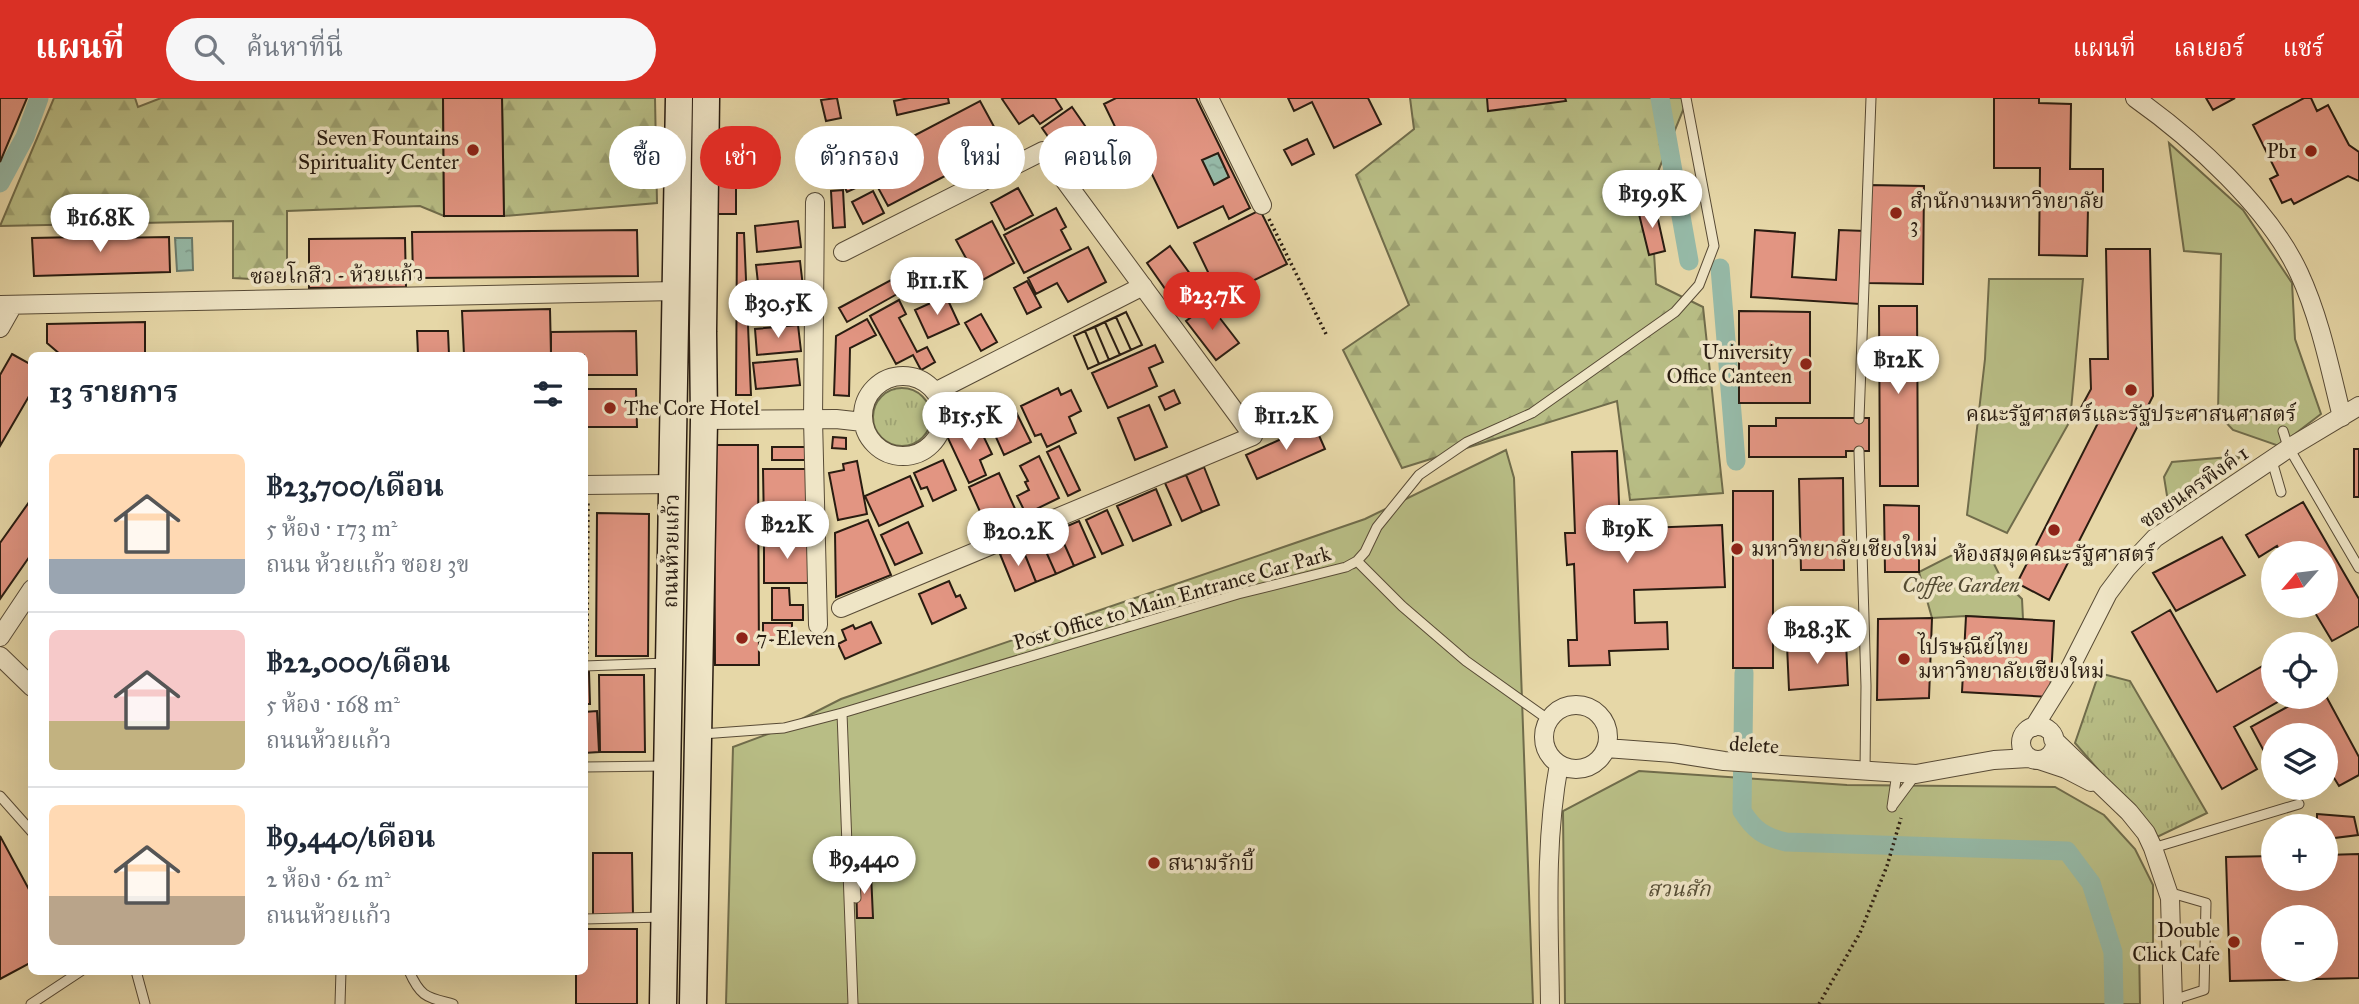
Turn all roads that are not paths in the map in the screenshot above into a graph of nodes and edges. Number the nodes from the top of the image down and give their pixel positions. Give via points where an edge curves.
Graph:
1 (679, 98) edge
2 (706, 98) edge
3 (1209, 98) edge
4 (1686, 98) edge
5 (1871, 98) edge
6 (2135, 98) edge
7 (815, 202) dead end
8 (1262, 205) road end
9 (843, 252) dead end
10 (1143, 286) junction
11 (676, 290) junction
12 (704, 292) junction
13 (7, 305) edge
14 (0, 328) edge
15 (935, 392) junction
16 (2359, 405) edge
17 (2342, 417) junction
18 (813, 419) junction
19 (1860, 419) dead end
20 (704, 420) junction
21 (863, 422) junction
22 (2287, 443) junction
23 (1859, 451) dead end
24 (672, 484) junction
25 (588, 485) edge
26 (2281, 492) dead end
27 (1357, 561) junction
28 (2359, 568) edge
29 (28, 595) edge
30 (841, 608) dead end
31 (818, 625) dead end
32 (0, 637) edge
33 (0, 656) edge
34 (669, 663) junction
35 (588, 666) edge
36 (28, 683) edge
37 (842, 713) junction
38 (2041, 733) junction
39 (697, 734) junction
40 (2034, 759) junction
41 (1559, 764) junction
42 (667, 766) junction
43 (1958, 766) junction
44 (588, 767) edge
45 (1865, 772) junction
46 (1897, 773) junction
47 (1916, 774) junction
48 (0, 796) edge
49 (2111, 796) junction
50 (2299, 804) dead end
51 (28, 828) edge
52 (2153, 848) junction
53 (2168, 892) junction
54 (856, 898) dead end
55 (665, 917) junction
56 (588, 919) edge
57 (75, 975) edge
58 (136, 975) edge
59 (341, 975) edge
60 (411, 975) edge
61 (2173, 1002) edge
62 (30, 1004) edge
63 (145, 1004) edge
64 (340, 1004) edge
65 (453, 1004) edge
66 (663, 1004) edge
67 (693, 1004) edge
68 (853, 1004) edge
69 (1550, 1004) edge

1 - 11 main road, ถนนห้วยแก้ว
2 - 12 main road, ถนนห้วยแก้ว
3 - 8 street
4 - 27 lane via 1714,246 1699,285 1675,312 1532,413 1466,442 1419,475 1377,527
5 - 19 lane
6 - 17 lane via 2226,176 2273,230 2299,272
7 - 18 street
9 - 10 street via 1043,151
10 - 15 street
10 - 30 street via 1253,436
11 - 12 main road
11 - 13 street, ซอยโกสึว - ห้วยแก้ว
11 - 24 main road, ถนนห้วยแก้ว
12 - 20 main road, ถนนห้วยแก้ว
13 - 14 street
15 - 21 street via 916,378 882,381 866,398
15 - 21 street via 941,403 941,430 925,450 912,455 886,453 875,446
16 - 17 street, ซอยนครพิงค์ 1
17 - 22 street, ซอยนครพิงค์ 1
18 - 20 street
18 - 21 street
18 - 31 street
20 - 39 main road, ถนนห้วยแก้ว
22 - 26 lane via 2272,461
22 - 28 lane
22 - 38 street, ซอยนครพิงค์ 1 via 2155,538 2126,569 2108,593
23 - 45 lane
24 - 25 street
24 - 34 main road, ถนนห้วยแก้ว
27 - 37 lane via 1346,568 1238,594
27 - 41 lane via 1466,661 1552,716 1544,737
29 - 32 street
33 - 36 street
34 - 35 lane
34 - 42 main road, ถนนห้วยแก้ว
37 - 39 lane via 784,728
37 - 54 lane
37 - 68 lane
38 - 40 street via 2052,752
38 - 40 street via 2022,738 2022,749
38 - 43 street
38 - 49 street
39 - 67 main road, ถนนห้วยแก้ว
40 - 43 street
40 - 49 street via 2066,769
41 - 45 lane via 1581,769 1592,765 1607,744 1724,761
41 - 69 street via 1548,869
42 - 44 lane
42 - 55 main road, ถนนห้วยแก้ว
43 - 47 street
45 - 46 lane
46 - 47 lane
46 - 47 lane via 1892,807
48 - 51 lane
49 - 52 street via 2146,833
50 - 52 lane
52 - 53 street
53 - 61 street
53 - 61 lane via 2206,903 2204,990
55 - 56 lane
55 - 66 main road, ถนนห้วยแก้ว
57 - 62 lane
58 - 63 lane
59 - 64 lane
60 - 65 lane via 420,993

